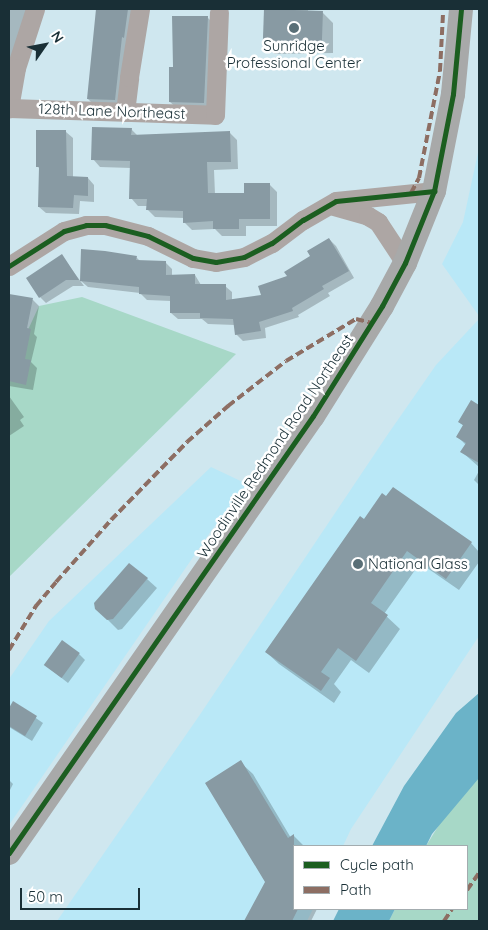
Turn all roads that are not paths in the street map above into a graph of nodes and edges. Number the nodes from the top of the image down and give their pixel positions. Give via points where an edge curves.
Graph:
1 (35, 9) edge
2 (140, 9) edge
3 (461, 9) edge
4 (219, 12) dead end
5 (9, 108) edge
6 (125, 112) junction
7 (434, 191) junction
8 (330, 205) junction
9 (404, 263) junction
10 (9, 266) edge
11 (9, 853) edge

1 - 5 street via 16,68
2 - 6 street
3 - 7 main road, Woodinville Redmond Road Northeast via 453,94
4 - 6 street, 128th Lane Northeast via 215,114
5 - 6 street, 128th Lane Northeast
7 - 8 street via 336,201
7 - 9 main road, Woodinville Redmond Road Northeast
8 - 9 street via 378,222
8 - 10 street via 302,220 272,243 244,257 216,262 193,258 148,236 104,225 86,225 64,231
9 - 11 main road, Woodinville Redmond Road Northeast via 366,335 313,416

